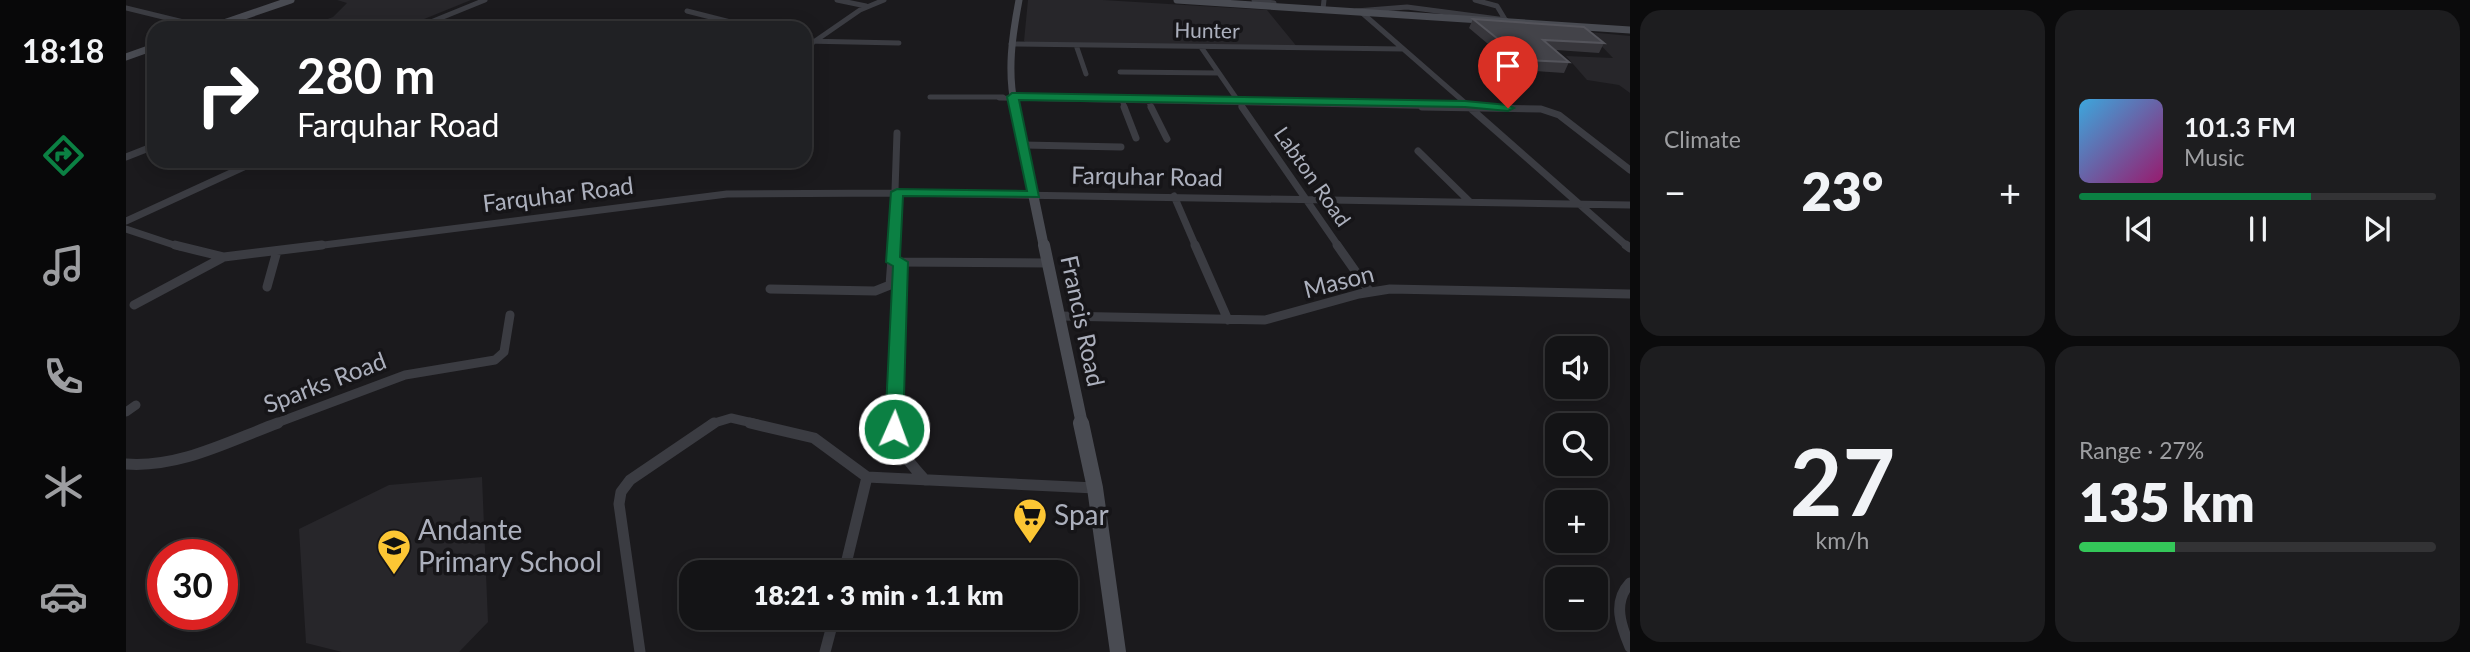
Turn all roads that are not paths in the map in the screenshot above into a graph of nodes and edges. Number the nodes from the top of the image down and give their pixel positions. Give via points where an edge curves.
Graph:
1 (290, 0) edge
2 (485, 0) edge
3 (837, 0) edge
4 (884, 0) edge
5 (1019, 0) edge
6 (1177, 0) edge
7 (1206, 0) edge
8 (1254, 0) edge
9 (1324, 0) edge
10 (1475, 0) edge
11 (1221, 2) junction
12 (1274, 3) dead end
13 (866, 6) junction
14 (126, 8) edge
15 (1323, 9) junction
16 (687, 11) dead end
17 (1358, 11) junction
18 (1506, 20) junction
19 (180, 21) edge
20 (229, 21) edge
21 (433, 21) edge
22 (726, 21) edge
23 (1630, 30) edge
24 (812, 39) edge
25 (812, 41) edge
26 (899, 43) dead end
27 (1011, 44) junction
28 (1076, 45) junction
29 (1201, 47) junction
30 (1403, 49) junction
31 (147, 50) edge
32 (126, 57) edge
33 (1120, 72) dead end
34 (1086, 74) dead end
35 (1219, 74) junction
36 (930, 97) dead end
37 (1013, 99) junction
38 (1122, 100) junction
39 (1148, 101) junction
40 (1239, 102) junction
41 (1468, 106) junction
42 (897, 133) dead end
43 (1136, 138) dead end
44 (1167, 139) dead end
45 (1024, 145) junction
46 (1121, 147) dead end
47 (147, 149) edge
48 (1418, 151) dead end
49 (126, 157) edge
50 (242, 168) edge
51 (1630, 170) edge
52 (897, 192) junction
53 (1035, 195) junction
54 (1174, 197) junction
55 (1305, 199) junction
56 (1470, 202) junction
57 (1580, 204) junction
58 (1630, 205) edge
59 (126, 221) edge
60 (126, 229) edge
61 (1630, 248) edge
62 (278, 251) junction
63 (224, 257) junction
64 (897, 262) junction
65 (1048, 263) junction
66 (267, 287) dead end
67 (770, 289) dead end
68 (1370, 292) junction
69 (1630, 294) edge
70 (134, 305) dead end
71 (510, 315) dead end
72 (1059, 316) junction
73 (1227, 320) junction
74 (136, 405) dead end
75 (126, 412) edge
76 (126, 464) edge
77 (867, 477) junction
78 (925, 480) junction
79 (1095, 488) junction
80 (847, 560) edge
81 (1630, 583) edge
82 (831, 630) edge
83 (1630, 647) edge
84 (640, 652) edge
85 (825, 652) edge
86 (1118, 652) edge

1 - 20 street
2 - 21 street
3 - 13 street
4 - 13 street
5 - 27 street, Francis Road
6 - 11 street
7 - 11 street
8 - 12 street
9 - 15 street
10 - 18 street via 1496,5
11 - 15 street
13 - 24 street
14 - 19 street
15 - 17 street
16 - 22 street
17 - 18 street
17 - 30 street
18 - 23 street
25 - 26 street
27 - 28 street, Hunter
27 - 37 street, Francis Road
28 - 29 street, Hunter
28 - 34 street
29 - 30 street, Hunter
29 - 35 street, Labton Road
30 - 41 street
31 - 32 street
33 - 35 street
35 - 40 street, Labton Road
36 - 37 street
37 - 38 street
37 - 45 street, Francis Road
38 - 39 street
38 - 43 street
39 - 40 street
39 - 44 street
40 - 41 street
40 - 55 street, Labton Road
41 - 51 street via 1552,111
41 - 57 street
42 - 52 street
45 - 46 street
45 - 53 street, Francis Road
47 - 49 street
48 - 56 street
50 - 59 street
52 - 53 street, Farquhar Road
52 - 62 street, Farquhar Road via 716,195
52 - 64 street
53 - 54 street, Farquhar Road
53 - 65 street, Francis Road
54 - 55 street, Farquhar Road
54 - 73 street
55 - 56 street, Farquhar Road
55 - 68 street, Labton Road
56 - 57 street, Farquhar Road
57 - 58 street, Farquhar Road
57 - 61 street
60 - 63 street, Farquhar Road
62 - 63 street, Farquhar Road
62 - 66 street
63 - 70 street
64 - 65 street
64 - 67 street via 892,281 875,291
64 - 78 street via 895,435 903,456
65 - 72 street, Francis Road
68 - 69 street, Mason
68 - 73 street, Mason via 1275,318
71 - 76 street, Sparks Road via 504,352 495,360 396,378 177,461 153,466
72 - 73 street, Mason
72 - 79 street, Francis Road
74 - 75 street
77 - 78 street
77 - 80 street
77 - 84 street via 814,438 731,418 697,432 630,480 619,498
78 - 79 street
79 - 86 street, Francis Road
81 - 83 street via 1619,607
82 - 85 street

